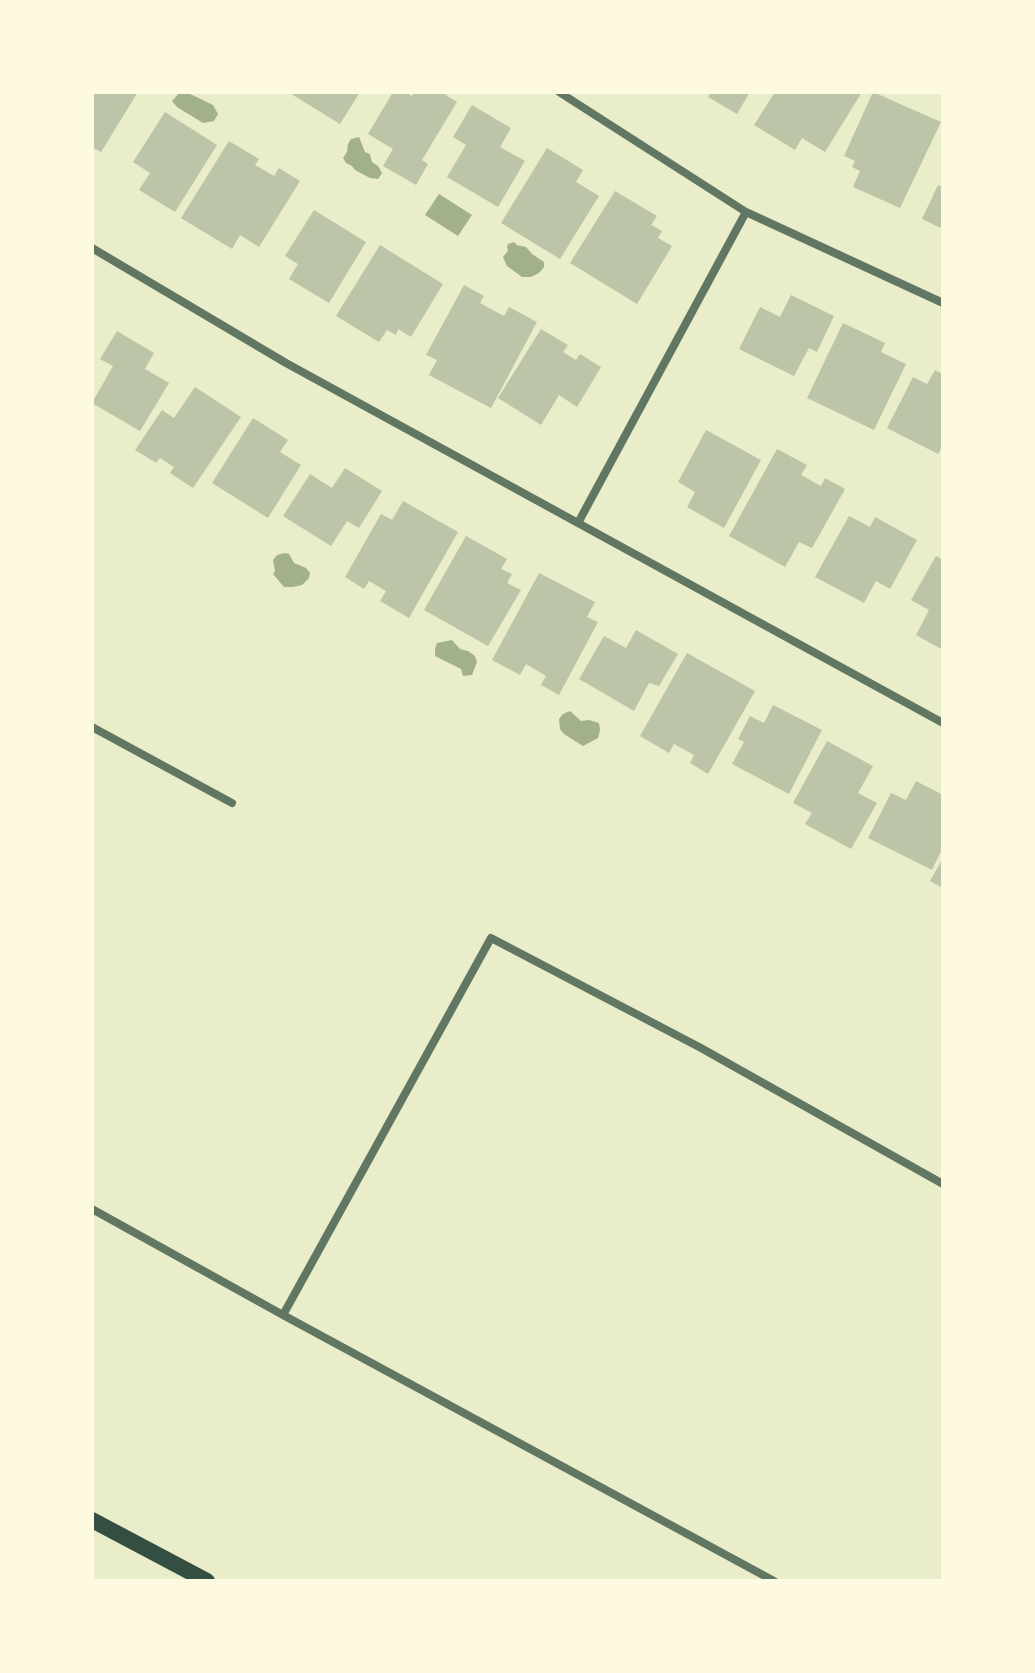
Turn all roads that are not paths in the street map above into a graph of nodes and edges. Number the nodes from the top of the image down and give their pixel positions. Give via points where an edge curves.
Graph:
1 (559, 92) edge
2 (746, 212) junction
3 (92, 248) edge
4 (943, 303) edge
5 (578, 523) junction
6 (943, 723) edge
7 (92, 727) edge
8 (232, 803) dead end
9 (943, 1184) edge
10 (92, 1209) edge
11 (283, 1315) junction
12 (92, 1520) edge
13 (207, 1581) edge
14 (774, 1581) edge

1 - 2 street
2 - 4 street
2 - 5 street
3 - 5 street via 286,363
5 - 6 street
7 - 8 street
9 - 11 street via 491,938
10 - 11 street
11 - 14 street
12 - 13 main road

